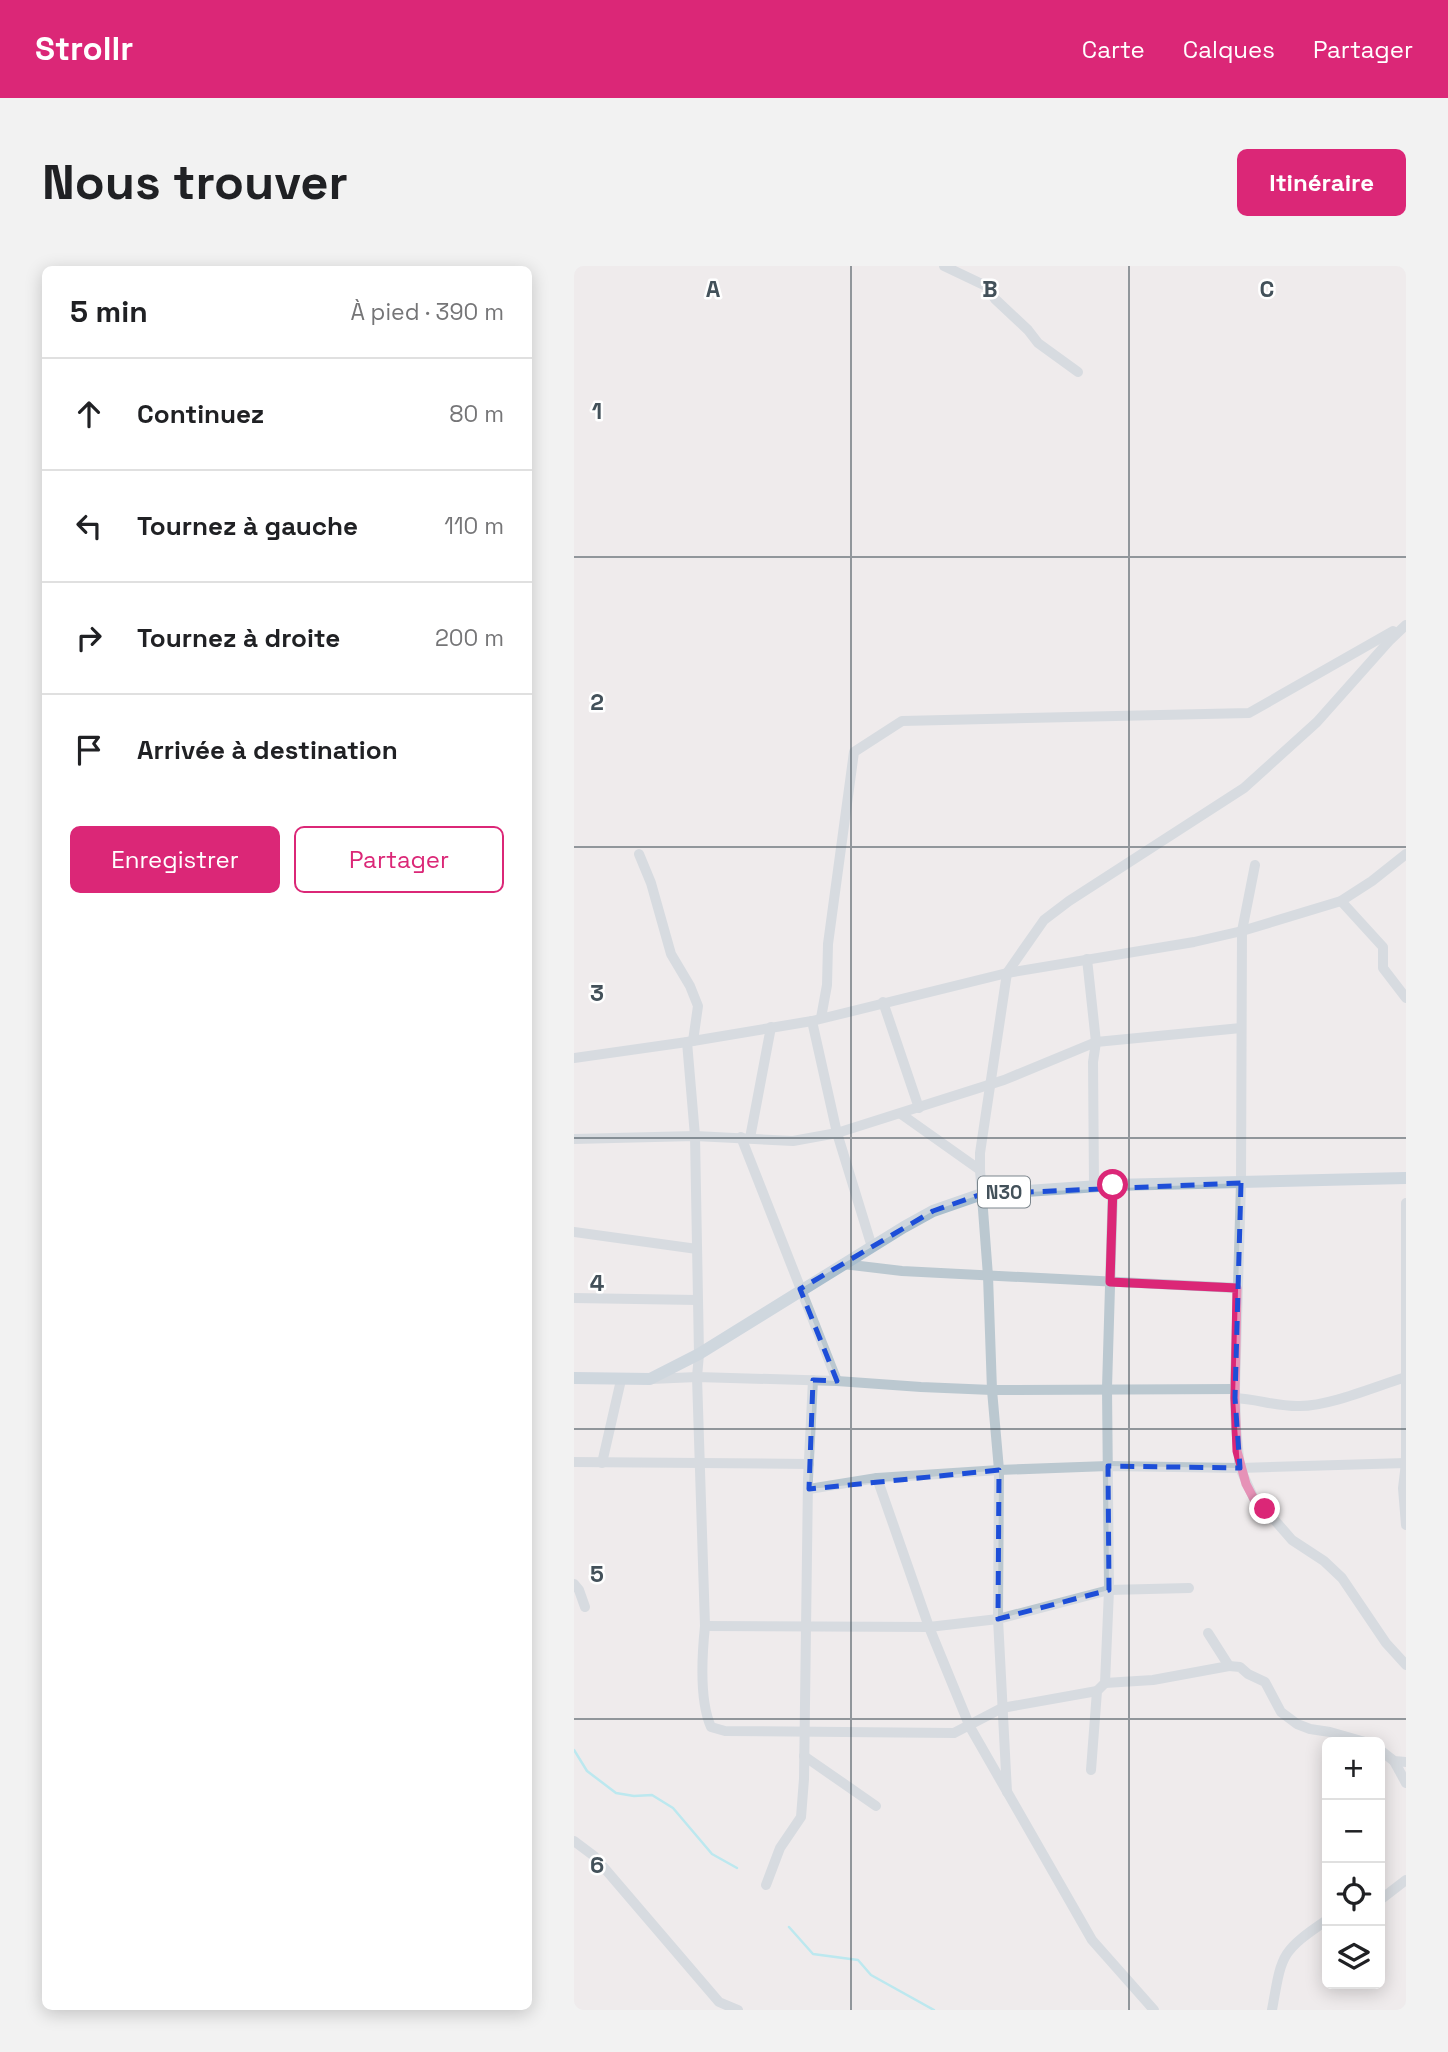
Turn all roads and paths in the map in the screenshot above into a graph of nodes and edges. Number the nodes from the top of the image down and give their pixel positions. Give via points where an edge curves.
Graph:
1 (943, 266) edge
2 (1079, 372) dead end
3 (1406, 624) edge
4 (639, 853) dead end
5 (1406, 854) edge
6 (1255, 865) dead end
7 (1341, 901) junction
8 (1242, 931) junction
9 (1087, 959) junction
10 (1007, 973) junction
11 (1406, 998) edge
12 (883, 1003) junction
13 (816, 1019) junction
14 (771, 1027) junction
15 (1241, 1028) junction
16 (690, 1042) junction
17 (1096, 1042) junction
18 (574, 1058) edge
19 (990, 1085) junction
20 (919, 1108) junction
21 (901, 1114) junction
22 (837, 1133) junction
23 (695, 1136) junction
24 (745, 1137) junction
25 (574, 1139) edge
26 (980, 1170) junction
27 (1406, 1178) edge
28 (1241, 1183) junction
29 (1094, 1185) junction
30 (1113, 1185) junction
31 (982, 1194) junction
32 (1406, 1203) edge
33 (574, 1232) edge
34 (872, 1247) junction
35 (697, 1249) junction
36 (842, 1264) junction
37 (988, 1276) junction
38 (1110, 1282) junction
39 (1237, 1288) junction
40 (800, 1289) junction
41 (574, 1298) edge
42 (696, 1300) junction
43 (699, 1354) junction
44 (697, 1377) junction
45 (1406, 1377) edge
46 (574, 1378) edge
47 (621, 1380) junction
48 (650, 1380) junction
49 (813, 1380) junction
50 (837, 1381) junction
51 (1107, 1388) junction
52 (992, 1390) junction
53 (1235, 1394) junction
54 (574, 1462) edge
55 (601, 1462) junction
56 (700, 1462) junction
57 (1406, 1463) edge
58 (809, 1464) junction
59 (1108, 1466) junction
60 (1240, 1468) junction
61 (999, 1470) junction
62 (877, 1478) junction
63 (809, 1489) junction
64 (1406, 1525) edge
65 (574, 1584) edge
66 (1189, 1588) dead end
67 (1109, 1590) junction
68 (585, 1608) dead end
69 (998, 1619) junction
70 (705, 1626) junction
71 (929, 1627) junction
72 (805, 1628) junction
73 (1208, 1633) dead end
74 (1406, 1665) edge
75 (1229, 1666) junction
76 (1101, 1687) junction
77 (1002, 1709) junction
78 (970, 1727) junction
79 (804, 1732) junction
80 (1348, 1737) edge
81 (1385, 1754) edge
82 (804, 1756) junction
83 (1394, 1761) junction
84 (1406, 1762) edge
85 (1091, 1770) dead end
86 (1406, 1783) edge
87 (1007, 1792) junction
88 (876, 1806) dead end
89 (574, 1841) edge
90 (1406, 1880) edge
91 (766, 1885) dead end
92 (1385, 1896) edge
93 (1322, 1923) edge
94 (738, 2010) edge
95 (1154, 2010) edge
96 (1272, 2010) edge

1 - 2 street via 986,286 1038,343
3 - 10 street via 1317,722 1244,789 1044,920
3 - 13 street via 1249,713 902,721 854,752 828,944 827,985
4 - 16 street via 671,954 698,1006
5 - 7 street
6 - 8 street
7 - 8 street
7 - 11 street via 1383,947 1383,968
8 - 9 street
8 - 15 street
9 - 10 street
9 - 17 street
10 - 12 street
10 - 19 street
12 - 13 street
12 - 20 street
13 - 14 street
13 - 22 street
14 - 16 street
14 - 24 street
15 - 17 street
15 - 28 street
16 - 18 street
16 - 23 street
17 - 19 street
17 - 29 street
19 - 20 street
19 - 26 street
20 - 21 street
21 - 22 street
21 - 26 street
22 - 24 street via 793,1140
22 - 34 street
23 - 24 street
23 - 25 street
23 - 35 street
24 - 40 street
26 - 31 street
27 - 28 main road, N30
28 - 30 main road, N30
28 - 39 street
29 - 30 main road, N30
29 - 31 main road, N30
30 - 38 street
31 - 34 main road, N30 via 933,1211
31 - 37 street
32 - 45 street
33 - 35 street
34 - 36 main road, N30
35 - 42 street
36 - 37 street
36 - 40 main road, N30
37 - 38 street
37 - 52 street
38 - 39 street
38 - 51 street
39 - 53 street
40 - 43 main road, N30
40 - 50 street
41 - 42 street
42 - 43 street
43 - 44 street
43 - 48 main road, N30
44 - 48 street
44 - 49 street
44 - 56 street
45 - 53 street via 1303,1406 1279,1406
45 - 57 street
46 - 47 main road, N30
47 - 48 main road, N30
47 - 55 street
49 - 50 street
49 - 58 street
50 - 52 street
51 - 52 street
51 - 53 street
51 - 59 street
52 - 61 street
53 - 60 street
54 - 55 street
55 - 56 street
56 - 58 street
56 - 70 street
57 - 60 street
57 - 64 street
58 - 63 street
59 - 60 street
59 - 61 street
59 - 67 street
60 - 74 street via 1255,1501 1292,1540 1342,1578
61 - 62 street
61 - 69 street
62 - 63 street
62 - 71 street
63 - 72 street
65 - 68 street
66 - 67 street
67 - 69 street
67 - 76 street
69 - 71 street
69 - 77 street
70 - 72 street
70 - 79 street via 710,1727
71 - 72 street
71 - 78 street
72 - 79 street
73 - 75 street
75 - 76 street
75 - 80 street via 1240,1667 1265,1682 1281,1712 1297,1724
76 - 77 street
76 - 85 street
77 - 78 street
77 - 87 street
78 - 79 street via 954,1733
78 - 87 street
79 - 82 street
81 - 83 street
82 - 88 street
82 - 91 street via 801,1817 780,1848
83 - 84 street
83 - 86 street
87 - 95 street via 1092,1940
89 - 94 street via 594,1856 719,2002
90 - 92 street
93 - 96 street via 1287,1950

